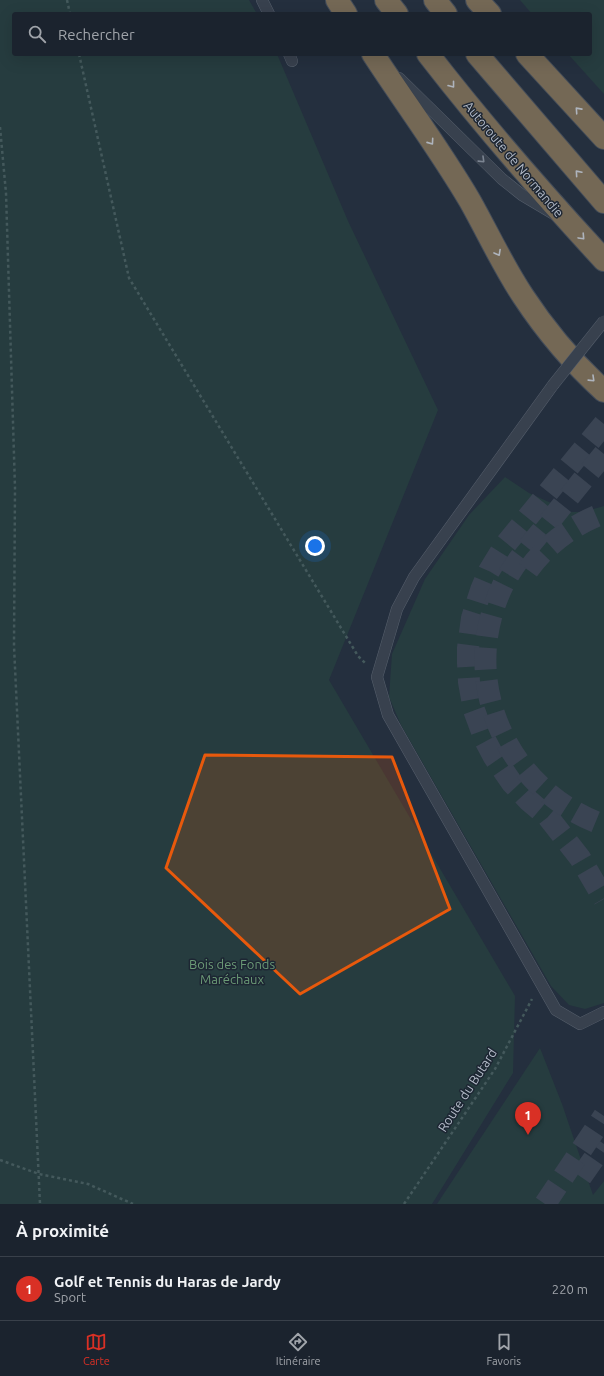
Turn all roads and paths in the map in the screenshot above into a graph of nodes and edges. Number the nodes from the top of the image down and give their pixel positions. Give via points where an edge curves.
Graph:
1 (67, 0) edge
2 (262, 0) edge
3 (337, 0) edge
4 (386, 0) edge
5 (435, 0) edge
6 (478, 0) edge
7 (70, 12) edge
8 (268, 12) edge
9 (345, 12) edge
10 (395, 12) edge
11 (444, 12) edge
12 (488, 12) edge
13 (79, 56) edge
14 (375, 56) edge
15 (376, 56) edge
16 (430, 56) edge
17 (479, 56) edge
18 (529, 56) edge
19 (0, 127) edge
20 (604, 138) edge
21 (604, 202) edge
22 (566, 220) junction
23 (604, 260) edge
24 (604, 321) edge
25 (604, 391) edge
26 (377, 677) junction
27 (540, 983) junction
28 (604, 1012) edge
29 (0, 1160) edge
30 (39, 1174) junction
31 (40, 1204) edge
32 (133, 1204) edge
33 (404, 1204) edge

1 - 7 path
2 - 8 lane
3 - 9 highway
4 - 10 highway
5 - 11 highway
6 - 12 highway
13 - 26 path via 129,278 358,656
14 -> 25 highway via 470,201 523,296 566,353
15 -> 22 lane via 502,179 543,209
16 -> 22 highway, Autoroute de Normandie
21 -> 17 highway
20 -> 18 highway
19 - 30 path via 6,193 14,472 14,646
22 -> 23 highway, Autoroute de Normandie
24 - 26 lane, bridge via 553,385 414,577 397,609
26 - 27 lane via 388,715
27 - 28 lane via 556,1010 580,1024
27 - 33 path, Route du Butard via 495,1069
29 - 30 path
30 - 31 path
30 - 32 path via 88,1184

